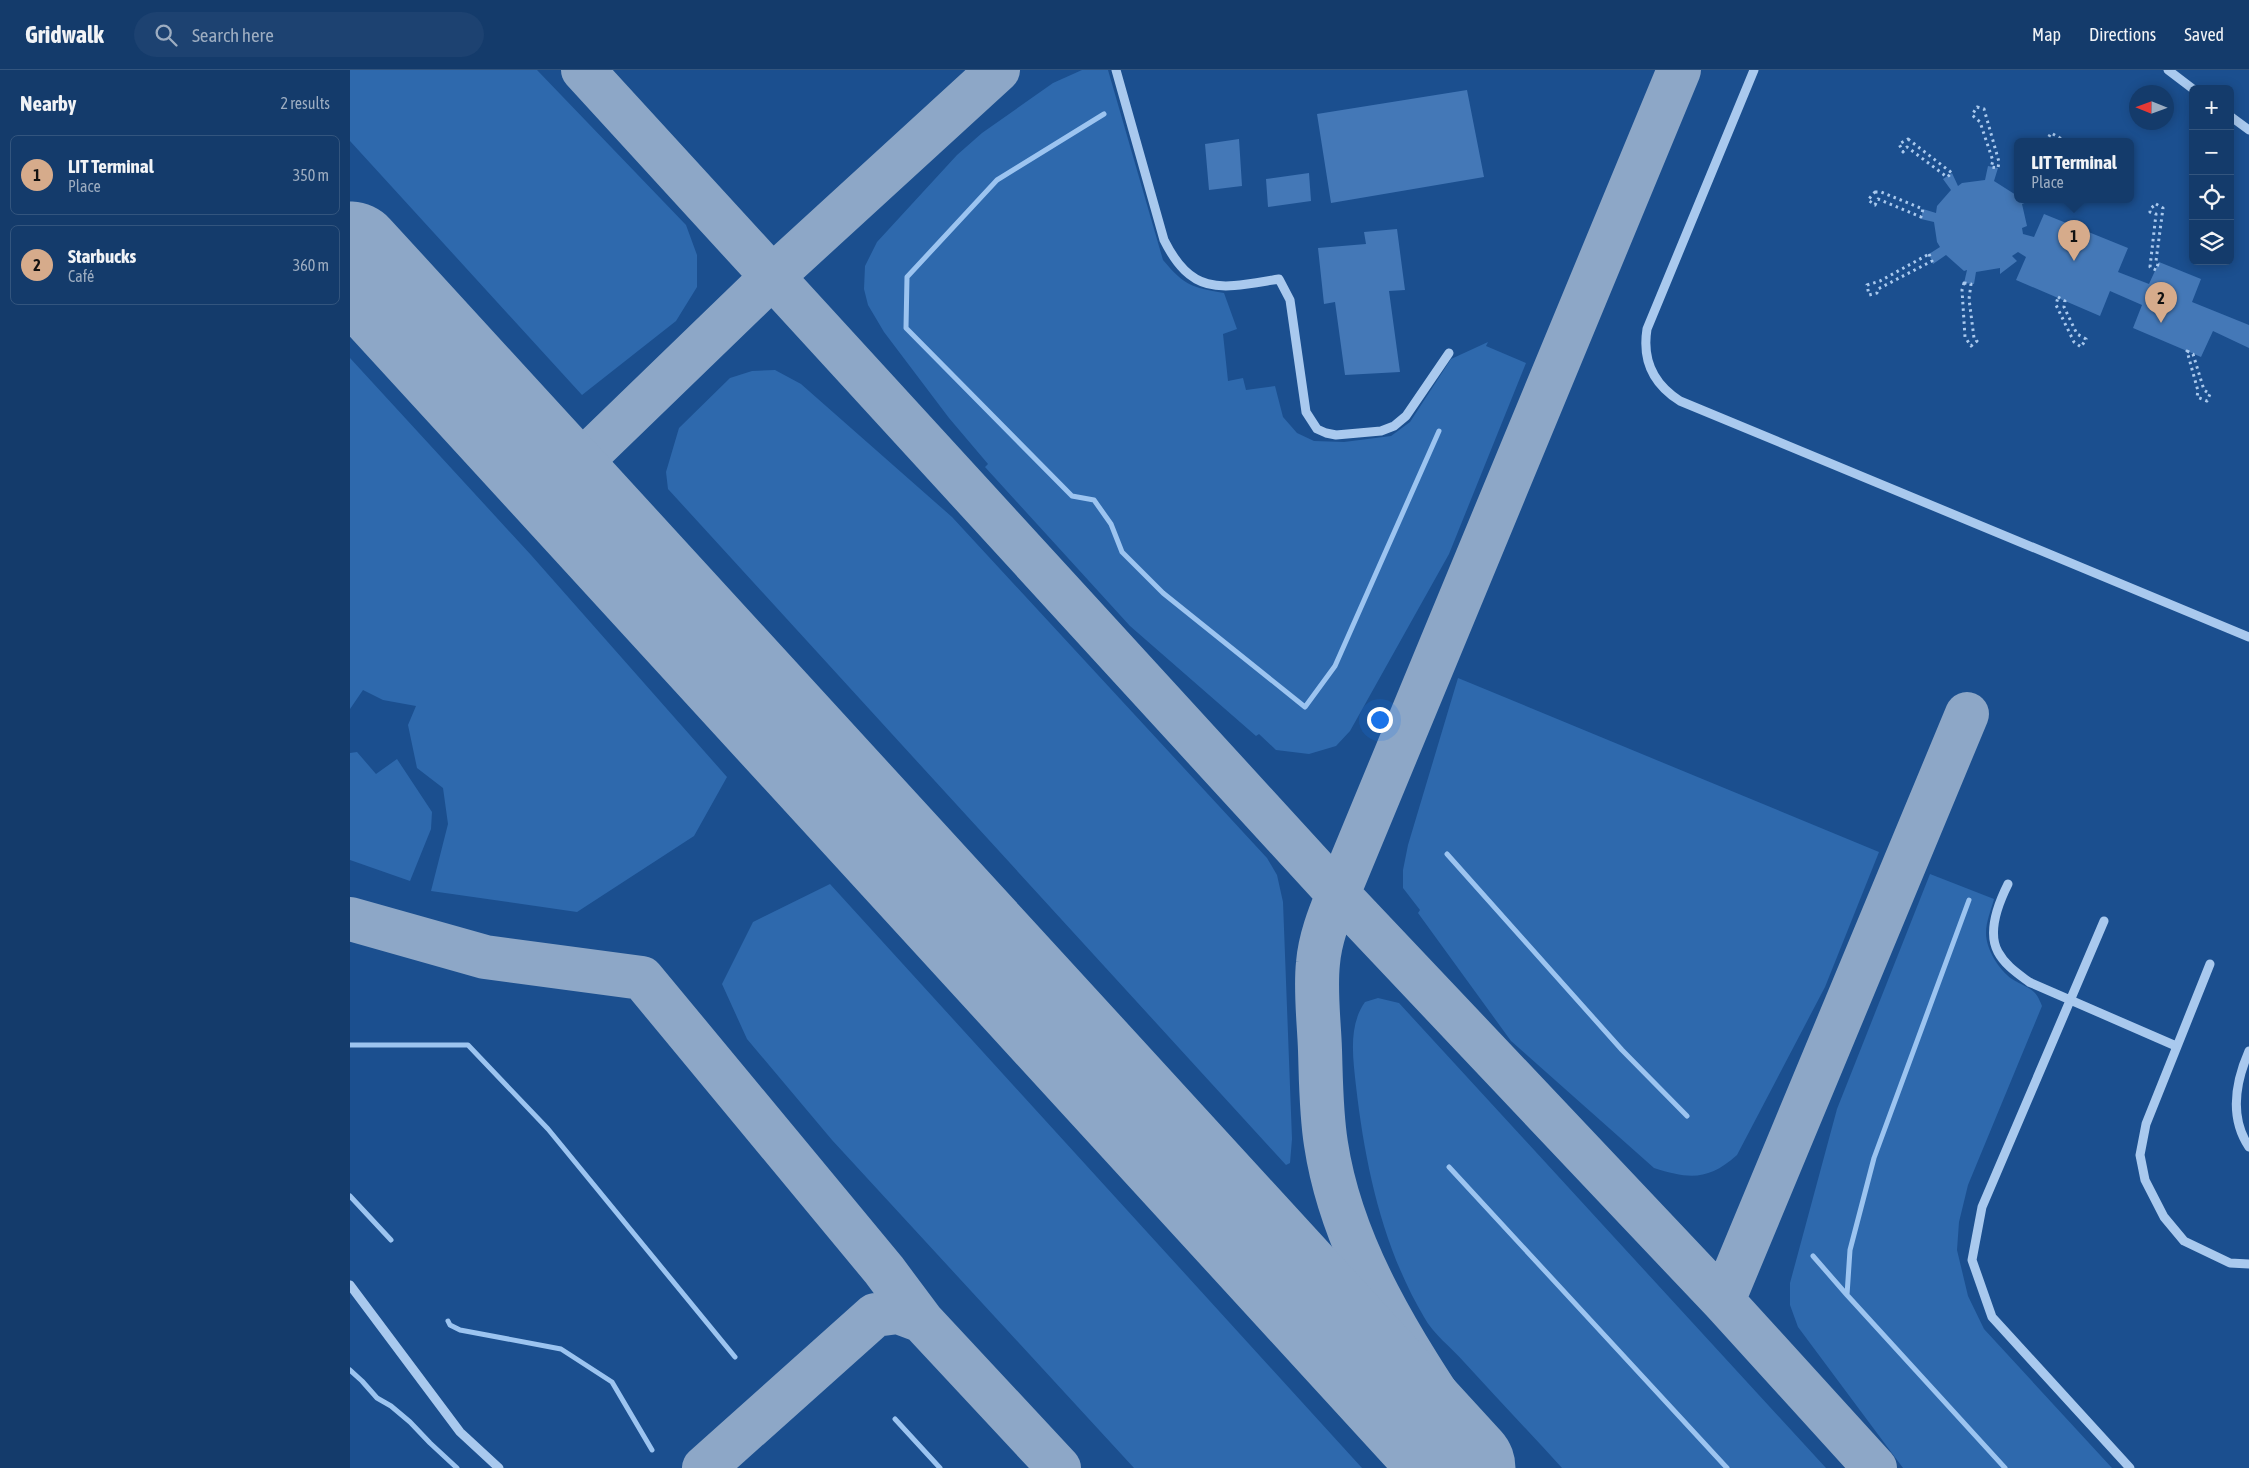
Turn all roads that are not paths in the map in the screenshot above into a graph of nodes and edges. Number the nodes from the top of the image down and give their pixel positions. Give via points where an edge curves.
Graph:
1 (1116, 70) edge
2 (1754, 70) edge
3 (2168, 70) edge
4 (2189, 85) edge
5 (2234, 119) edge
6 (2249, 130) edge
7 (1449, 352) dead end
8 (2249, 637) edge
9 (2008, 884) dead end
10 (2104, 921) dead end
11 (2210, 964) dead end
12 (2071, 999) junction
13 (2176, 1046) junction
14 (2249, 1051) edge
15 (2249, 1147) edge
16 (2249, 1264) edge
17 (350, 1285) edge
18 (499, 1468) edge
19 (2130, 1468) edge

1 - 7 lane via 1164,240 1174,258 1185,272 1206,283 1236,285 1279,279 1290,300 1306,412 1317,429 1326,434 1336,434 1381,431 1394,426 1406,416
2 - 8 lane via 1647,329 1645,356 1658,383 1680,401
3 - 4 lane
5 - 6 lane
9 - 12 lane via 1993,930 1997,951 2008,966 2029,982
10 - 12 lane
11 - 13 lane
12 - 13 lane
12 - 19 lane via 1982,1207 1972,1260 1992,1317
13 - 16 lane via 2146,1124 2140,1155 2145,1180 2164,1217 2184,1241 2230,1264
14 - 15 lane via 2238,1080 2235,1106 2239,1129
17 - 18 lane via 460,1432

